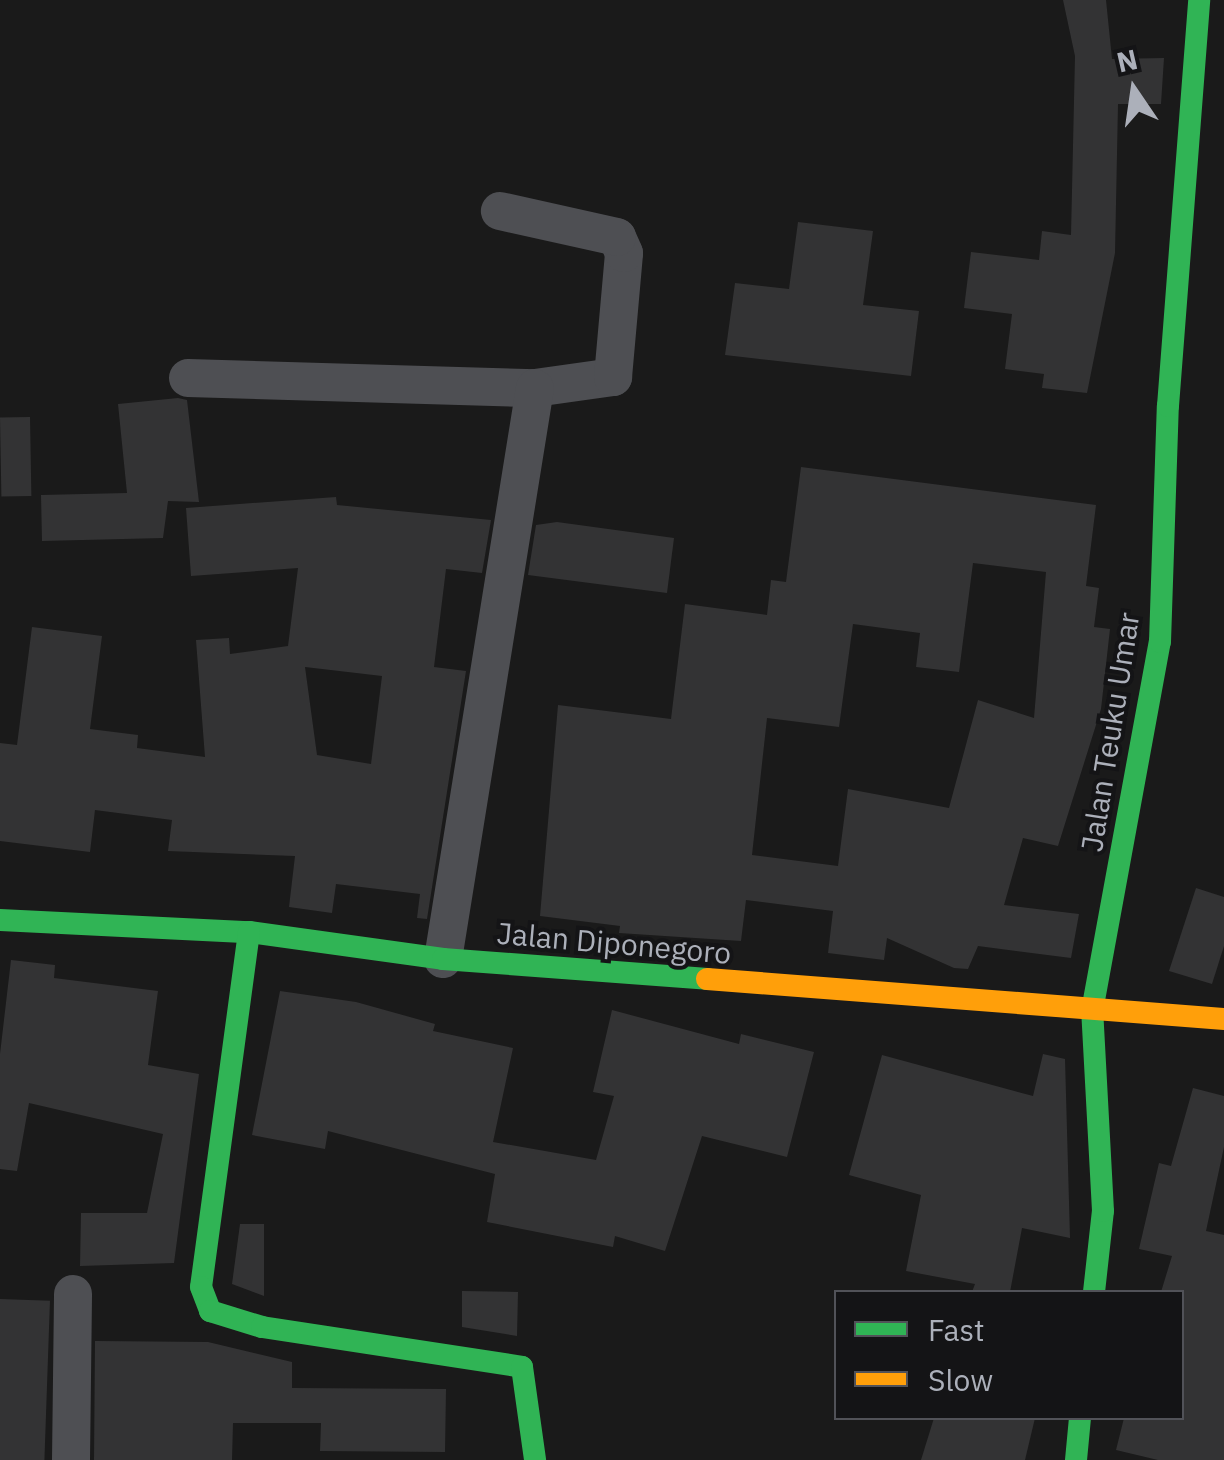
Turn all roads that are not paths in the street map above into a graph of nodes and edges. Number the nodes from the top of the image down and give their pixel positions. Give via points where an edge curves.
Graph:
1 (1200, 0) edge
2 (500, 212) dead end
3 (188, 378) dead end
4 (535, 388) junction
5 (0, 920) edge
6 (249, 932) junction
7 (443, 959) junction
8 (1092, 1010) junction
9 (1224, 1019) edge
10 (1094, 1290) edge
11 (73, 1294) dead end
12 (1080, 1420) edge
13 (70, 1460) edge
14 (535, 1460) edge
15 (1076, 1460) edge

1 - 8 street, Jalan Teuku Umar via 1168,406 1160,642
2 - 4 street via 598,228 617,237 624,252 613,377
3 - 4 street
4 - 7 street
5 - 6 street, Jalan Diponegoro
6 - 7 street, Jalan Diponegoro
6 - 14 street via 200,1287 210,1311 262,1327 522,1367
7 - 8 street, Jalan Diponegoro
8 - 9 street, Jalan Diponegoro
8 - 10 street, Jalan Teuku Umar via 1102,1210
11 - 13 street
12 - 15 street

